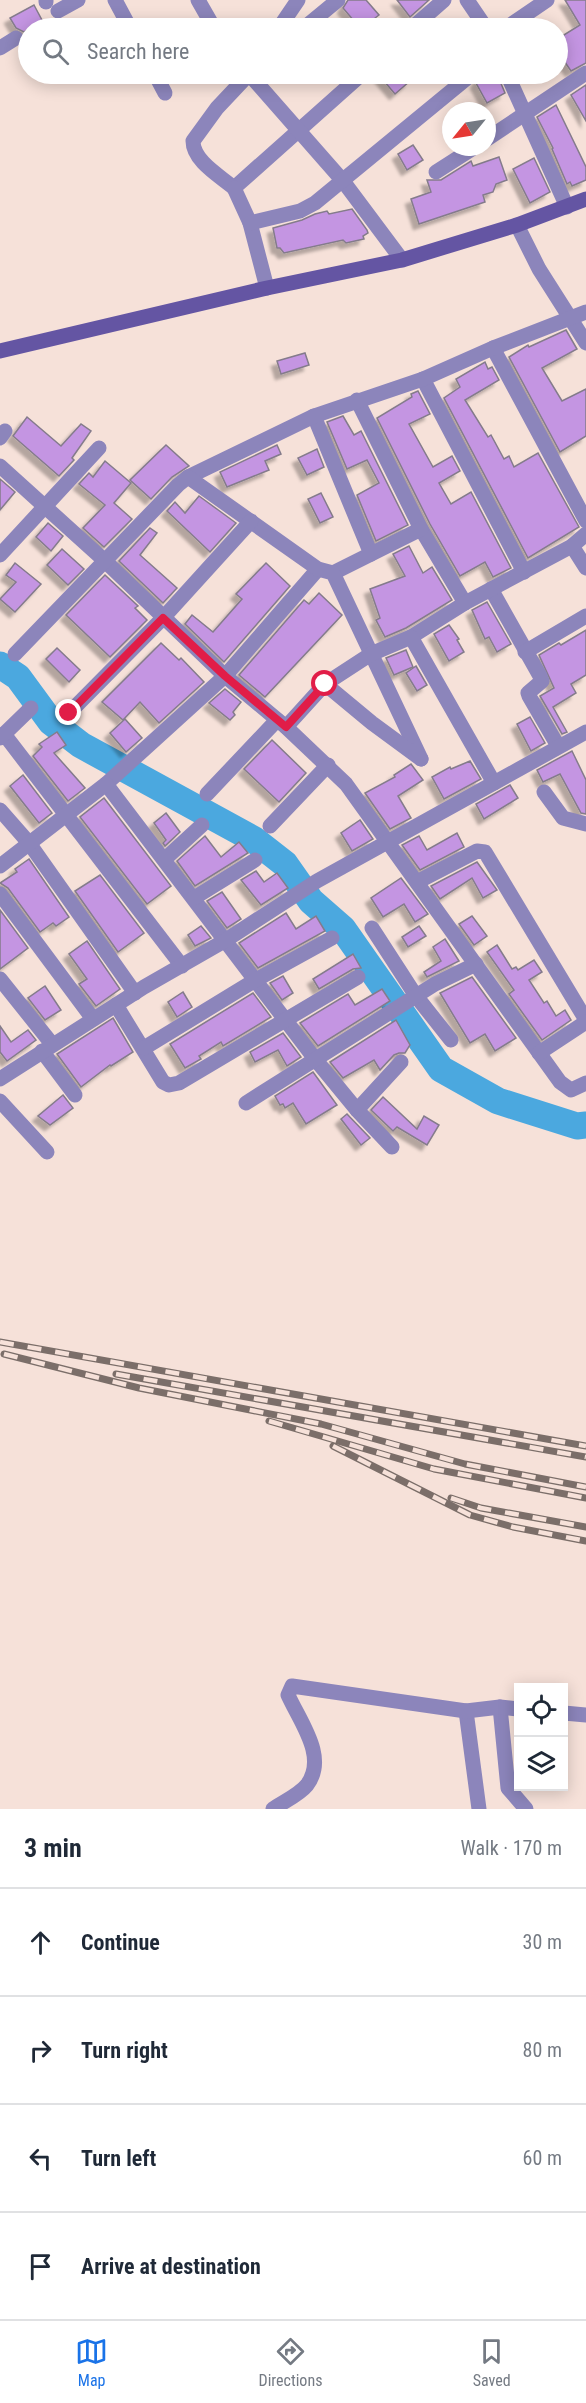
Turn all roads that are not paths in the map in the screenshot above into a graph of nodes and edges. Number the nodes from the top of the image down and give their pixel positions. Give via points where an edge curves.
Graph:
1 (78, 0) edge
2 (115, 0) edge
3 (198, 0) edge
4 (298, 0) edge
5 (339, 0) edge
6 (444, 0) edge
7 (467, 0) edge
8 (547, 0) edge
9 (50, 4) edge
10 (125, 18) edge
11 (208, 18) edge
12 (286, 18) edge
13 (316, 18) edge
14 (423, 18) edge
15 (479, 18) edge
16 (521, 18) edge
17 (16, 38) dead end
18 (0, 48) edge
19 (585, 75) edge
20 (160, 84) edge
21 (240, 84) edge
22 (258, 84) edge
23 (351, 84) edge
24 (460, 84) edge
25 (512, 84) edge
26 (165, 93) dead end
27 (526, 115) junction
28 (300, 130) junction
29 (496, 133) edge
30 (461, 156) edge
31 (436, 172) dead end
32 (343, 181) junction
33 (234, 188) junction
34 (586, 199) edge
35 (567, 207) junction
36 (250, 223) junction
37 (518, 225) junction
38 (402, 260) junction
39 (267, 288) junction
40 (586, 312) edge
41 (571, 318) junction
42 (586, 343) edge
43 (493, 348) junction
44 (0, 351) edge
45 (423, 379) junction
46 (357, 400) junction
47 (314, 416) junction
48 (99, 448) dead end
49 (0, 466) edge
50 (188, 477) junction
51 (44, 507) junction
52 (251, 521) junction
53 (586, 521) edge
54 (421, 529) junction
55 (586, 534) edge
56 (572, 546) junction
57 (371, 554) junction
58 (0, 555) edge
59 (105, 561) junction
60 (586, 568) edge
61 (325, 571) junction
62 (524, 572) junction
63 (491, 589) junction
64 (465, 603) junction
65 (586, 616) edge
66 (163, 618) junction
67 (411, 637) junction
68 (525, 652) junction
69 (15, 654) dead end
70 (370, 654) junction
71 (225, 676) junction
72 (325, 684) junction
73 (31, 708) dead end
74 (69, 713) dead end
75 (281, 723) junction
76 (586, 732) edge
77 (2, 736) edge
78 (558, 746) junction
79 (328, 765) junction
80 (111, 779) junction
81 (494, 783) junction
82 (544, 792) dead end
83 (207, 794) dead end
84 (0, 810) edge
85 (65, 815) junction
86 (586, 824) edge
87 (202, 825) dead end
88 (270, 826) dead end
89 (386, 841) junction
90 (28, 843) junction
91 (165, 860) junction
92 (255, 860) dead end
93 (0, 866) edge
94 (417, 882) junction
95 (0, 894) edge
96 (194, 898) junction
97 (372, 928) dead end
98 (332, 938) dead end
99 (226, 940) junction
100 (476, 964) junction
101 (182, 966) junction
102 (358, 977) dead end
103 (0, 979) edge
104 (254, 981) junction
105 (135, 993) junction
106 (416, 996) junction
107 (116, 1005) junction
108 (93, 1019) junction
109 (285, 1020) junction
110 (586, 1021) edge
111 (451, 1040) dead end
112 (47, 1048) junction
113 (144, 1048) junction
114 (539, 1053) junction
115 (315, 1059) junction
116 (400, 1062) dead end
117 (2, 1075) edge
118 (586, 1083) edge
119 (75, 1095) dead end
120 (0, 1101) edge
121 (246, 1103) dead end
122 (357, 1110) junction
123 (392, 1147) dead end
124 (47, 1152) dead end
125 (500, 1707) junction
126 (514, 1708) edge
127 (466, 1712) junction
128 (568, 1713) edge
129 (586, 1715) edge
130 (522, 1808) edge
131 (273, 1809) edge
132 (479, 1809) edge

1 - 9 street
2 - 10 street
3 - 11 street
4 - 12 street
5 - 13 street
6 - 14 street
7 - 15 street
8 - 16 street
17 - 18 street
19 - 27 street
20 - 26 street
21 - 33 street via 193,141 195,152
22 - 28 street
23 - 28 street
24 - 32 street
25 - 27 street
27 - 29 street
27 - 35 street
28 - 32 street
28 - 33 street
30 - 31 street
32 - 36 street via 300,211
32 - 38 street
33 - 36 street
34 - 35 main road
35 - 37 main road
36 - 39 street
37 - 38 main road
37 - 41 street via 539,269
38 - 39 main road
39 - 44 main road
40 - 41 street
41 - 42 street
41 - 43 street
43 - 45 street
43 - 53 street
45 - 46 street
45 - 62 street
46 - 47 street
46 - 54 street
47 - 50 street
47 - 57 street
48 - 51 street
49 - 51 street
50 - 52 street
50 - 59 street
51 - 58 street
51 - 59 street
52 - 61 street
52 - 66 street
54 - 57 street
54 - 64 street
55 - 56 street
56 - 60 street
56 - 62 street
57 - 61 street
59 - 66 street
59 - 69 street
61 - 70 street
61 - 71 street
62 - 63 street
63 - 64 street
63 - 68 street
64 - 67 street
65 - 68 street
66 - 71 street
66 - 74 street
67 - 70 street
67 - 81 street
68 - 78 street via 542,681 529,696
70 - 72 street
70 - 72 street via 421,759
71 - 75 street
71 - 80 street
72 - 75 street
73 - 77 street
75 - 79 street
75 - 83 street
76 - 78 street
77 - 85 street
78 - 81 street
79 - 88 street
79 - 89 street via 361,803
80 - 85 street
80 - 91 street
81 - 89 street
82 - 86 street via 563,818
84 - 90 street
85 - 90 street
85 - 101 street
87 - 91 street
89 - 94 street
89 - 99 street
90 - 93 street
90 - 105 street
91 - 96 street
92 - 96 street
94 - 100 street
94 - 110 street via 483,850
95 - 108 street
96 - 99 street
97 - 106 street
98 - 104 street
99 - 101 street
99 - 104 street
100 - 106 street
100 - 114 street
101 - 105 street
102 - 109 street
103 - 112 street
104 - 109 street
104 - 113 street
105 - 107 street
106 - 111 street
106 - 115 street
107 - 108 street
107 - 113 street
108 - 112 street
109 - 113 street via 179,1083 169,1085 163,1082
109 - 115 street
110 - 114 street
112 - 117 street
112 - 119 street
114 - 118 street via 566,1089 578,1089
115 - 121 street
115 - 122 street
116 - 122 street
120 - 124 street
122 - 123 street
125 - 126 street
125 - 127 street
125 - 130 street via 508,1788
127 - 131 street via 292,1686 288,1695 316,1761 306,1785
127 - 132 street
128 - 129 street

